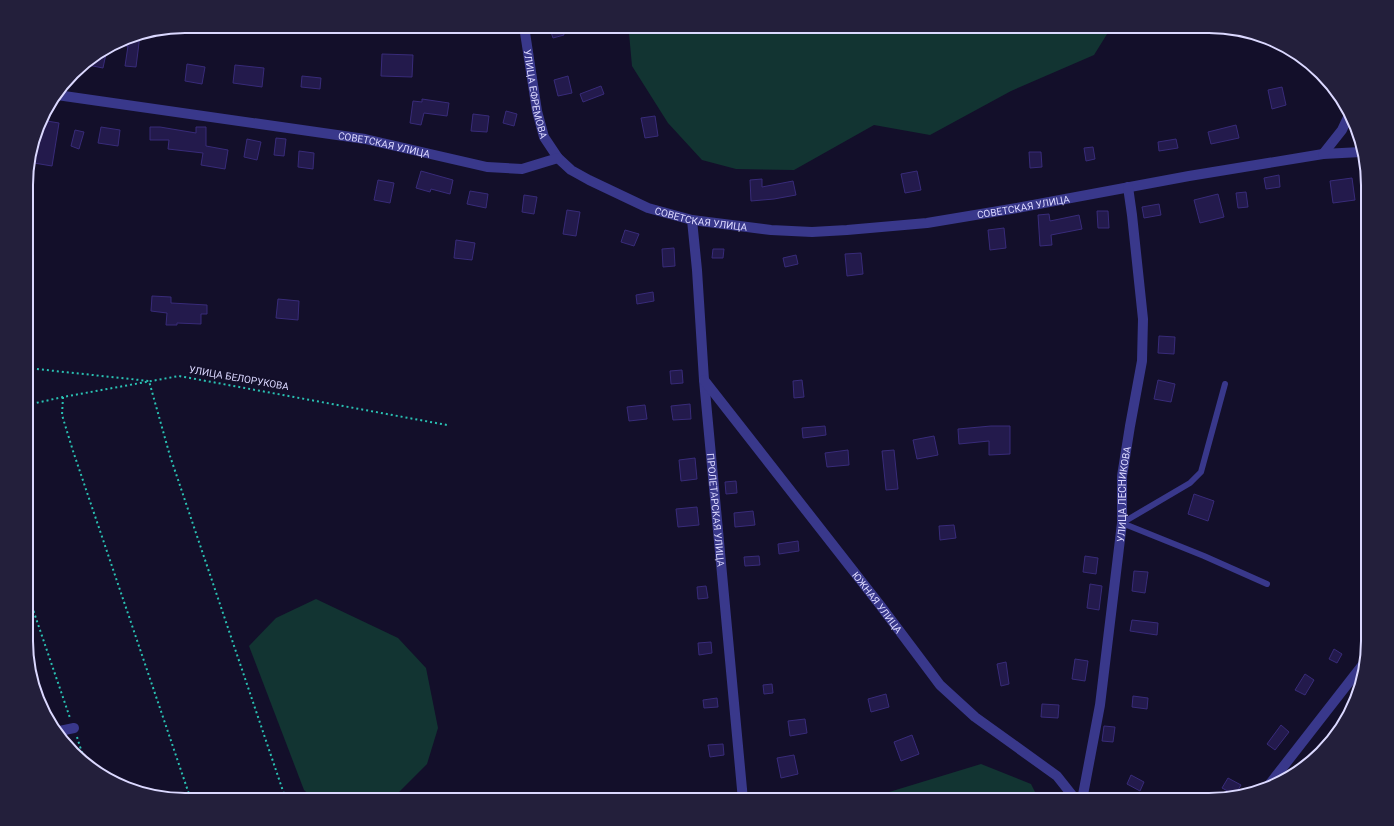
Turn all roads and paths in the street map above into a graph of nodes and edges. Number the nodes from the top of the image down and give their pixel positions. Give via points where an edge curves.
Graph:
1 (525, 33) edge
2 (62, 96) edge
3 (1347, 121) edge
4 (1357, 152) edge
5 (1323, 154) junction
6 (558, 158) junction
7 (1128, 187) junction
8 (692, 220) junction
9 (33, 369) edge
10 (704, 380) junction
11 (149, 381) junction
12 (1225, 384) dead end
13 (63, 397) junction
14 (33, 404) edge
15 (447, 425) dead end
16 (1122, 524) junction
17 (1267, 584) dead end
18 (33, 609) edge
19 (1358, 670) edge
20 (74, 728) junction
21 (62, 731) edge
22 (82, 752) edge
23 (1273, 778) edge
24 (189, 793) edge
25 (284, 793) edge
26 (742, 793) edge
27 (1070, 793) edge
28 (1083, 793) edge

1 - 6 street, УЛИЦА ЕФРЕМОВА via 537,111 544,137
2 - 6 street, СОВЕТСКАЯ УЛИЦА via 365,139 487,166 522,169
3 - 5 street
4 - 5 street, СОВЕТСКАЯ УЛИЦА
5 - 7 street, СОВЕТСКАЯ УЛИЦА
6 - 8 street, СОВЕТСКАЯ УЛИЦА via 571,170 589,180 648,208
7 - 8 street, СОВЕТСКАЯ УЛИЦА via 927,223 847,230 771,230
7 - 16 street, УЛИЦА ЛЕСНИКОВА via 1143,319 1142,354 1122,476
8 - 10 street, ПРОЛЕТАРСКАЯ УЛИЦА
9 - 11 path
10 - 26 street, ПРОЛЕТАРСКАЯ УЛИЦА
10 - 27 street, ЮЖНАЯ УЛИЦА via 940,684 975,717 1057,776
11 - 13 path, УЛИЦА БЕЛОРУКОВА
11 - 15 path, УЛИЦА БЕЛОРУКОВА via 179,376
11 - 25 path via 175,471
12 - 16 lane via 1201,472 1190,483
13 - 14 path, УЛИЦА БЕЛОРУКОВА
13 - 24 path via 62,415 73,451
16 - 17 lane
16 - 28 street, УЛИЦА ЛЕСНИКОВА via 1100,705
18 - 20 path
19 - 23 street
20 - 21 street
20 - 22 path

